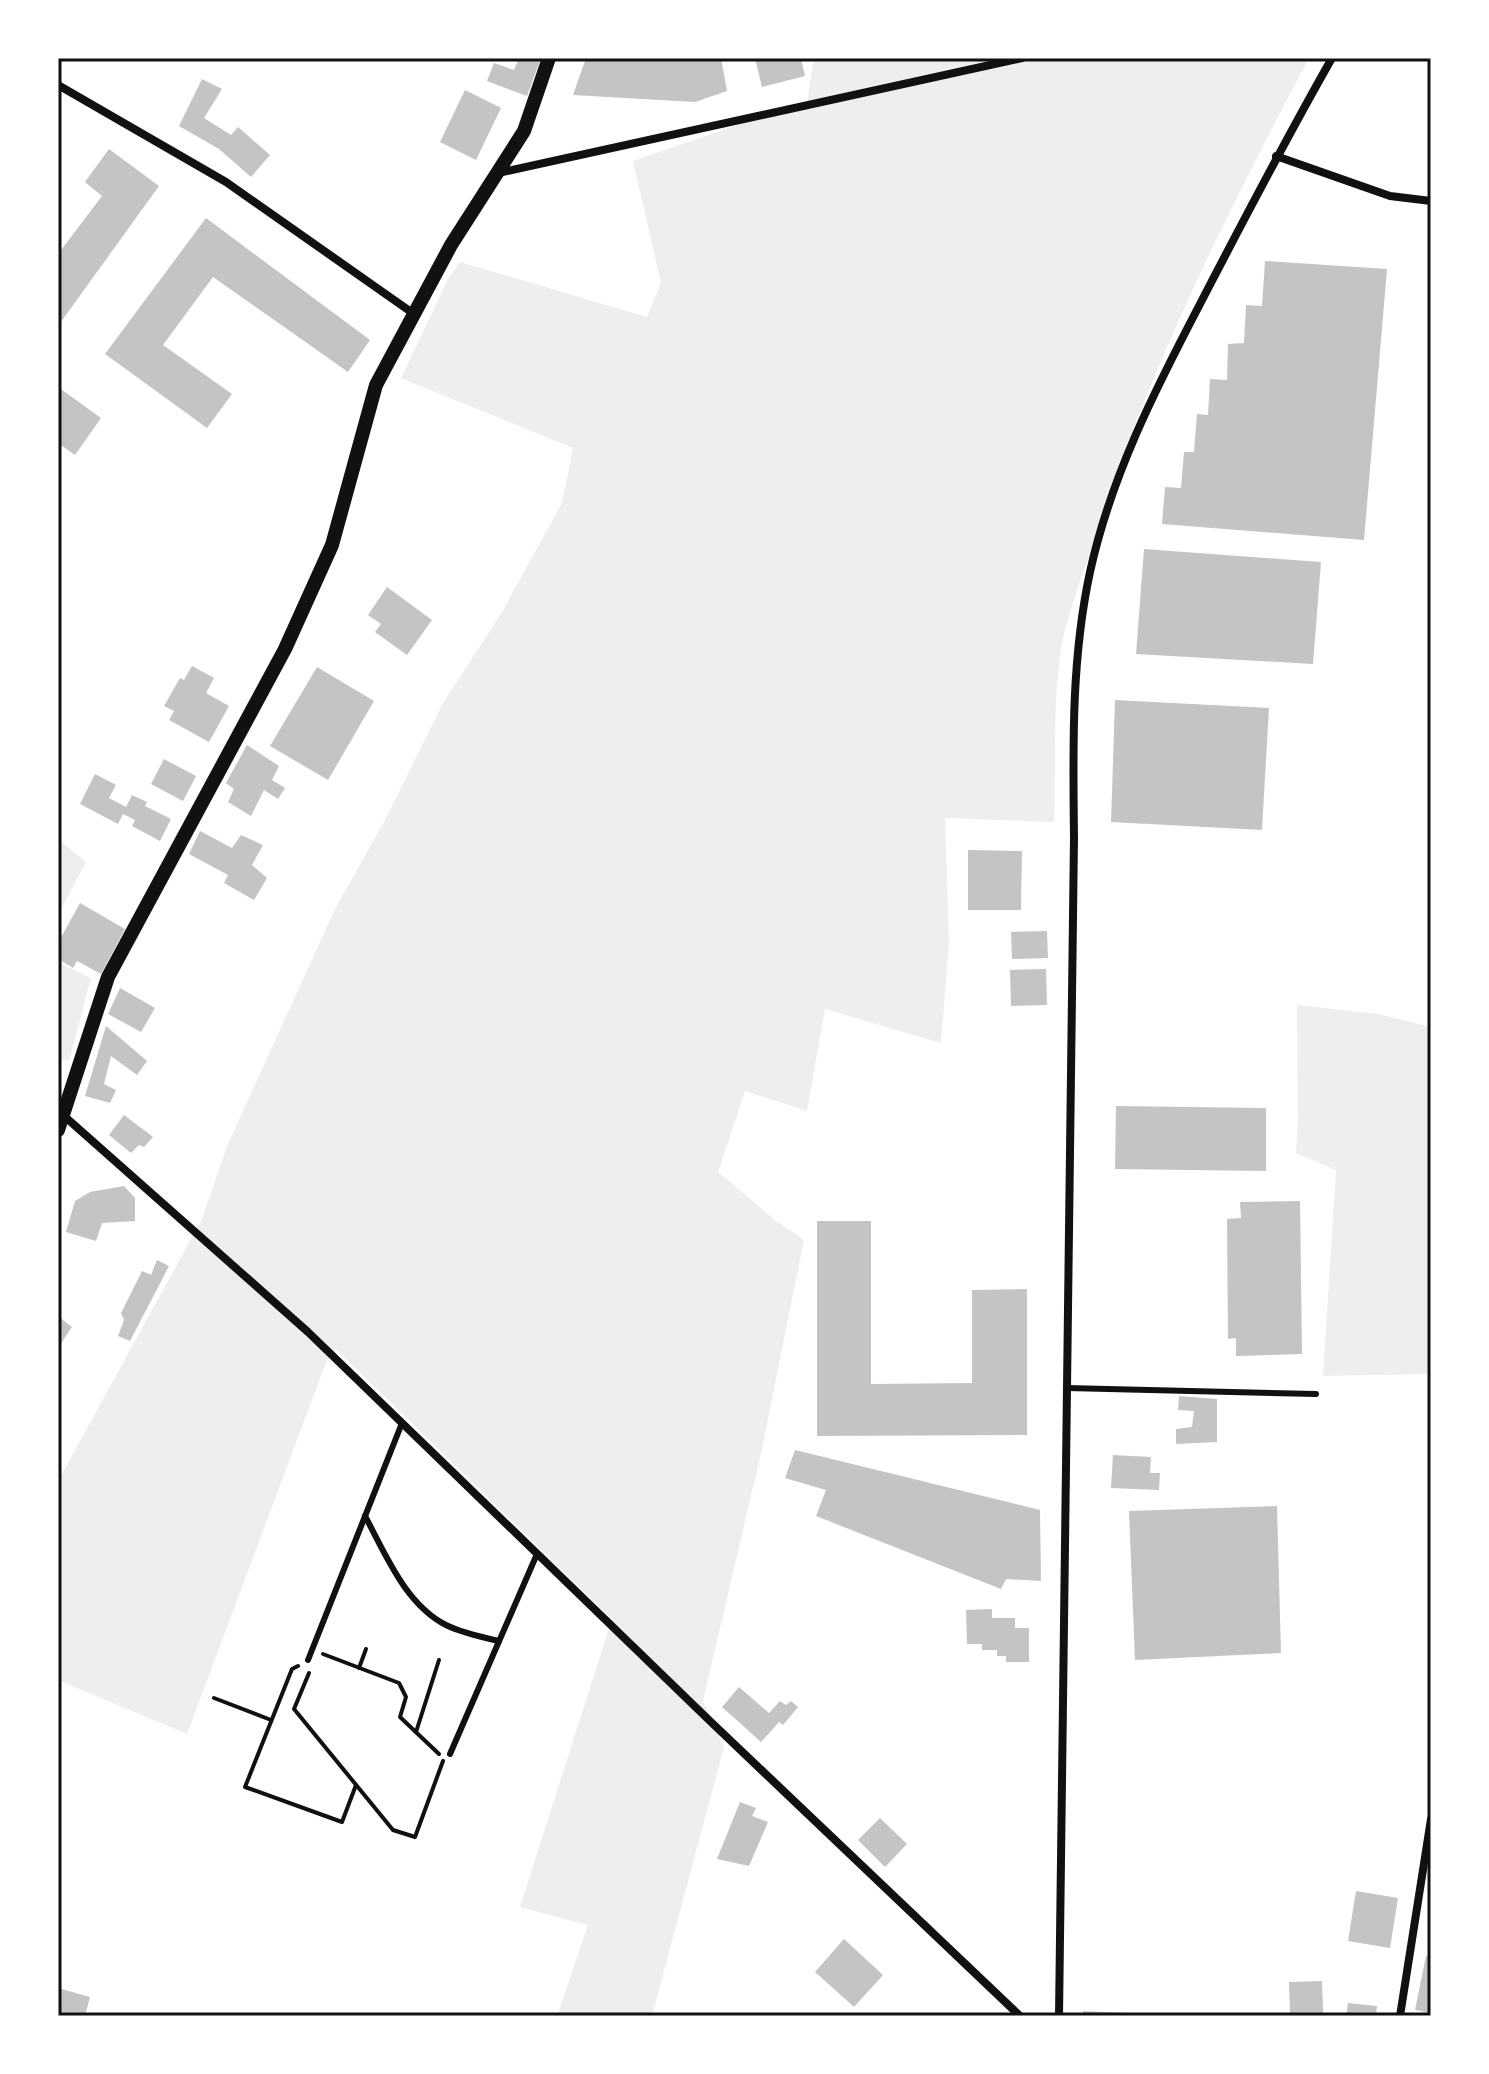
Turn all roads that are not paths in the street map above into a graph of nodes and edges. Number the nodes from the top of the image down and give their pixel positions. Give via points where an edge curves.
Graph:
1 (549, 58) edge
2 (1022, 58) edge
3 (1332, 58) edge
4 (58, 85) edge
5 (1276, 156) junction
6 (497, 173) junction
7 (1431, 201) edge
8 (414, 314) junction
9 (62, 1115) junction
10 (58, 1130) edge
11 (1067, 1388) junction
12 (1316, 1394) dead end
13 (402, 1423) junction
14 (365, 1516) junction
15 (537, 1554) junction
16 (499, 1641) junction
17 (308, 1660) road end
18 (447, 1757) road end
19 (1431, 1819) edge
20 (1020, 2016) edge
21 (1059, 2016) edge
22 (1400, 2016) edge

1 - 6 street via 524,131
2 - 6 street
3 - 5 street
4 - 8 street via 226,182
5 - 7 street via 1390,196
5 - 11 street via 1127,450 1087,586 1078,640 1073,739
6 - 8 street
8 - 9 street via 376,385 332,545 285,649 108,977
9 - 10 street
9 - 13 street via 308,1332
11 - 12 lane
11 - 21 street
13 - 14 lane
13 - 15 street
14 - 16 lane via 419,1603 444,1624
14 - 17 lane
15 - 16 lane
15 - 20 street
16 - 18 lane
19 - 22 street

